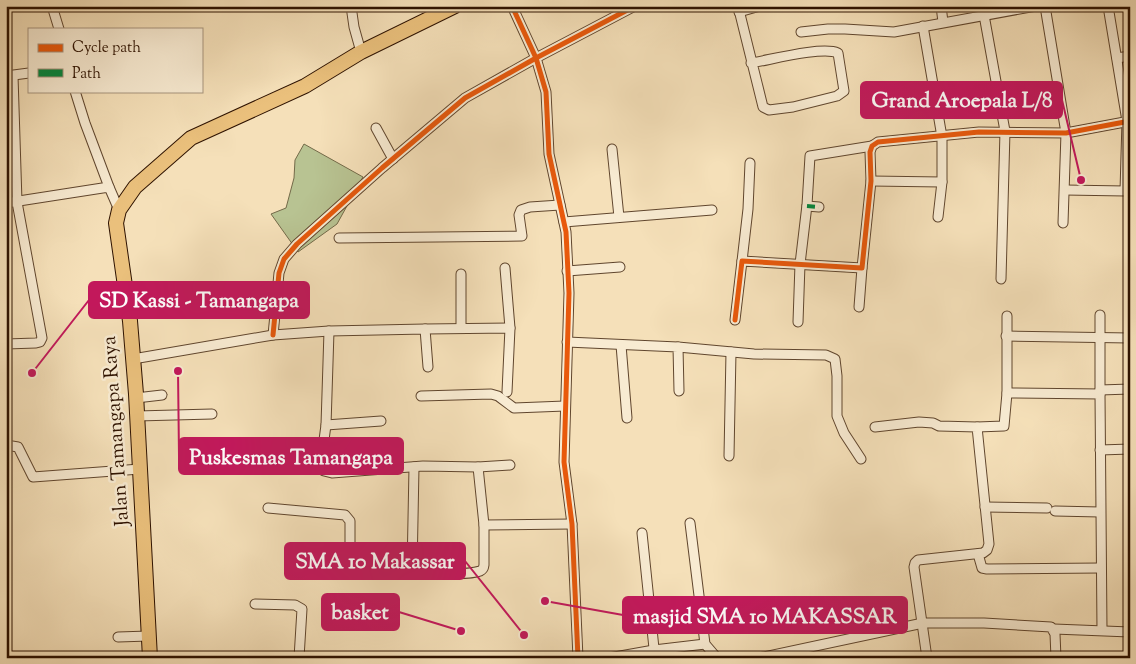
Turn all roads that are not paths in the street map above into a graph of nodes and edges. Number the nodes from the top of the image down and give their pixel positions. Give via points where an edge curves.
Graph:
1 (52, 6) edge
2 (351, 6) edge
3 (455, 6) edge
4 (512, 6) edge
5 (635, 6) edge
6 (760, 6) edge
7 (942, 6) edge
8 (1036, 6) edge
9 (1045, 6) edge
10 (1108, 6) edge
11 (739, 9) edge
12 (984, 16) junction
13 (944, 22) junction
14 (923, 26) junction
15 (59, 28) edge
16 (801, 32) dead end
17 (361, 52) junction
18 (1130, 56) edge
19 (536, 58) junction
20 (1117, 58) junction
21 (751, 63) junction
22 (28, 74) edge
23 (10, 76) edge
24 (75, 92) edge
25 (1128, 121) edge
26 (376, 128) dead end
27 (1004, 131) junction
28 (1066, 133) junction
29 (942, 137) junction
30 (872, 146) junction
31 (612, 149) dead end
32 (394, 159) junction
33 (750, 162) dead end
34 (871, 181) junction
35 (942, 182) junction
36 (108, 187) junction
37 (1065, 190) junction
38 (1127, 191) edge
39 (17, 202) junction
40 (6, 203) edge
41 (560, 205) junction
42 (807, 206) junction
43 (819, 207) dead end
44 (119, 210) junction
45 (712, 210) dead end
46 (619, 217) junction
47 (938, 217) dead end
48 (564, 222) junction
49 (1063, 223) dead end
50 (339, 238) dead end
51 (742, 261) junction
52 (800, 264) junction
53 (620, 267) dead end
54 (505, 268) dead end
55 (862, 268) junction
56 (567, 271) junction
57 (460, 274) dead end
58 (1001, 279) dead end
59 (859, 307) dead end
60 (1100, 315) dead end
61 (1007, 316) dead end
62 (735, 320) dead end
63 (798, 322) dead end
64 (462, 328) junction
65 (510, 328) junction
66 (426, 329) junction
67 (329, 331) junction
68 (273, 335) junction
69 (1006, 336) junction
70 (1100, 338) junction
71 (1130, 338) edge
72 (568, 342) junction
73 (6, 344) edge
74 (621, 345) junction
75 (678, 347) junction
76 (731, 352) junction
77 (133, 359) junction
78 (428, 366) dead end
79 (1130, 390) edge
80 (679, 391) dead end
81 (506, 392) dead end
82 (1100, 392) junction
83 (1006, 393) junction
84 (162, 395) dead end
85 (421, 396) dead end
86 (136, 398) junction
87 (565, 406) junction
88 (212, 414) dead end
89 (137, 416) junction
90 (627, 418) dead end
91 (381, 421) dead end
92 (326, 425) junction
93 (875, 427) dead end
94 (978, 427) junction
95 (6, 445) edge
96 (1130, 449) edge
97 (1100, 450) junction
98 (729, 456) dead end
99 (861, 459) dead end
100 (510, 464) dead end
101 (414, 467) junction
102 (478, 467) junction
103 (140, 469) junction
104 (985, 507) junction
105 (268, 508) dead end
106 (1100, 512) junction
107 (690, 523) dead end
108 (572, 524) junction
109 (484, 525) junction
110 (642, 533) dead end
111 (978, 554) junction
112 (350, 565) dead end
113 (1100, 568) junction
114 (255, 604) dead end
115 (923, 623) junction
116 (1054, 629) junction
117 (1102, 630) junction
118 (1130, 632) edge
119 (149, 636) junction
120 (118, 637) dead end
121 (705, 644) junction
122 (654, 654) edge
123 (150, 658) edge
124 (299, 658) edge
125 (578, 658) edge
126 (608, 658) edge
127 (717, 658) edge
128 (759, 658) edge
129 (927, 658) edge
130 (1056, 658) edge

1 - 15 street
2 - 17 street
3 - 17 main road
4 - 19 street
5 - 19 street
6 - 11 street
7 - 13 street
8 - 12 street
9 - 28 street
10 - 20 street
11 - 21 street
12 - 13 street
12 - 27 street
13 - 14 street
14 - 16 street via 894,32 845,29
14 - 29 street
17 - 44 main road via 305,86 191,138 135,187
18 - 20 street
19 - 32 street via 465,98
19 - 41 street via 546,92 549,154
20 - 25 street
21 - 21 street via 834,51 840,59 844,91 837,96 769,110 763,108
22 - 23 street
23 - 39 street
24 - 36 street
25 - 28 street
25 - 38 street
26 - 32 street
27 - 28 street
27 - 29 street
27 - 58 street
28 - 37 street
29 - 30 street via 878,142
29 - 35 street
30 - 34 street
30 - 42 street via 810,156
31 - 46 street
32 - 68 street via 284,259 279,273
33 - 51 street
34 - 35 street
34 - 55 street
35 - 47 street
36 - 39 street
36 - 44 street
37 - 38 street
37 - 49 street
39 - 40 street
39 - 73 street via 42,338 36,343
41 - 48 street
41 - 50 street via 521,210 522,236
42 - 43 street
42 - 52 street
44 - 77 main road, Jalan Tamangapa Raya via 116,223
45 - 46 street
46 - 48 street
48 - 56 street
51 - 52 street
51 - 62 street
52 - 55 street
52 - 63 street
53 - 56 street
54 - 65 street
55 - 59 street
56 - 72 street
57 - 64 street
60 - 70 street
61 - 69 street
64 - 65 street
64 - 66 street
65 - 81 street
66 - 67 street
66 - 78 street
67 - 68 street
67 - 92 street
68 - 77 street
69 - 70 street
69 - 83 street
70 - 71 street
70 - 82 street
72 - 74 street
72 - 87 street
74 - 75 street
74 - 90 street
75 - 76 street
75 - 80 street
76 - 98 street
76 - 99 street via 826,355 835,359 837,416
77 - 86 main road, Jalan Tamangapa Raya
79 - 82 street
82 - 83 street
82 - 97 street
83 - 94 street via 1004,426
84 - 86 street
85 - 87 street via 491,394 514,408
86 - 89 main road, Jalan Tamangapa Raya
87 - 108 street via 564,462
88 - 89 street
89 - 103 main road, Jalan Tamangapa Raya
91 - 92 street
92 - 101 street via 322,455 327,472
93 - 94 street via 920,422
94 - 104 street
95 - 103 street via 18,447 33,477
96 - 97 street
97 - 106 street
100 - 102 street
101 - 102 street
101 - 109 street via 412,571 456,573 483,569
102 - 109 street
103 - 119 main road, Jalan Tamangapa Raya
104 - 106 street
104 - 111 street via 989,544 987,550
105 - 112 street via 344,514 350,521
106 - 113 street
107 - 121 street
108 - 109 street
108 - 125 street
110 - 122 street
111 - 113 street via 982,568 987,569
111 - 115 street via 918,560 915,563
113 - 117 street
114 - 124 street via 302,608
115 - 116 street via 984,623
115 - 128 street
115 - 129 street
116 - 117 street
116 - 130 street
117 - 118 street
119 - 120 street
119 - 123 main road, Jalan Tamangapa Raya
121 - 122 street
121 - 127 street
122 - 126 street

